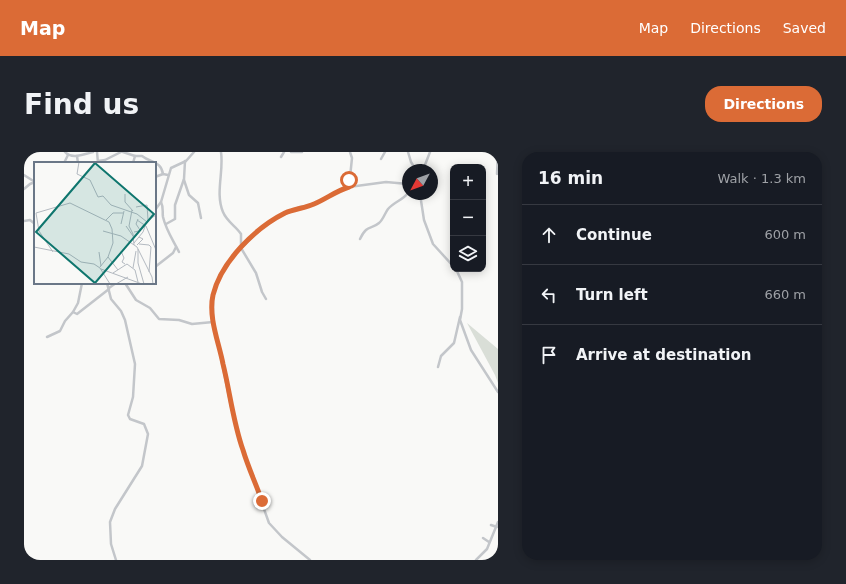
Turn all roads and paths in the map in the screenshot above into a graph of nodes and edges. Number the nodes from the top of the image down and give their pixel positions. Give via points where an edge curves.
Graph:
1 (93, 152) edge
2 (97, 152) edge
3 (122, 152) edge
4 (194, 152) edge
5 (221, 152) edge
6 (284, 152) edge
7 (291, 152) edge
8 (302, 152) edge
9 (350, 152) edge
10 (380, 152) edge
11 (408, 152) edge
12 (430, 152) edge
13 (498, 152) edge
14 (67, 153) edge
15 (384, 153) edge
16 (77, 156) junction
17 (135, 156) junction
18 (281, 157) dead end
19 (381, 160) dead end
20 (185, 161) junction
21 (78, 162) edge
22 (98, 162) edge
23 (133, 162) edge
24 (155, 162) edge
25 (156, 162) edge
26 (181, 164) junction
27 (412, 164) edge
28 (425, 164) edge
29 (185, 171) junction
30 (163, 174) junction
31 (498, 174) edge
32 (24, 175) edge
33 (168, 175) junction
34 (156, 177) edge
35 (184, 180) junction
36 (34, 181) edge
37 (34, 182) edge
38 (402, 183) edge
39 (349, 187) junction
40 (24, 189) edge
41 (402, 200) edge
42 (421, 200) edge
43 (161, 202) junction
44 (156, 208) edge
45 (156, 209) edge
46 (163, 214) junction
47 (201, 218) dead end
48 (24, 220) edge
49 (34, 223) edge
50 (166, 224) junction
51 (360, 238) dead end
52 (176, 246) junction
53 (241, 248) junction
54 (179, 252) dead end
55 (450, 263) edge
56 (156, 266) edge
57 (457, 272) edge
58 (82, 284) edge
59 (107, 284) edge
60 (115, 284) edge
61 (127, 284) edge
62 (109, 288) junction
63 (266, 299) dead end
64 (73, 312) junction
65 (461, 317) junction
66 (214, 322) junction
67 (47, 337) dead end
68 (438, 367) dead end
69 (498, 392) edge
70 (498, 522) edge
71 (491, 525) dead end
72 (497, 527) junction
73 (483, 538) dead end
74 (489, 542) junction
75 (116, 560) edge
76 (310, 560) edge
77 (476, 560) edge

1 - 16 street
2 - 22 street
3 - 17 street
3 - 22 street
4 - 20 street
5 - 53 street via 219,188 223,211 242,234
6 - 18 street
7 - 8 street
9 - 39 street via 352,158
10 - 15 street
11 - 27 street
12 - 28 street
13 - 31 street
14 - 16 street
15 - 19 street
16 - 21 street
17 - 23 street
17 - 24 street via 142,156
20 - 26 street
20 - 29 street
25 - 30 street
26 - 29 street
26 - 33 street via 173,166
29 - 35 street
30 - 33 street
30 - 34 street
32 - 36 street
33 - 43 street
35 - 47 street via 189,195 198,203
35 - 50 street via 175,205 175,219
37 - 40 street
38 - 39 street via 386,182
39 - 53 street via 312,205 300,207 278,217
41 - 51 street via 388,210 381,222 370,226
42 - 55 street via 424,220 433,244
43 - 44 street
43 - 46 street
45 - 46 street
46 - 50 street
48 - 49 street
50 - 52 street
52 - 54 street
52 - 56 street via 173,253
53 - 63 street via 256,273
53 - 66 street via 220,274 212,304
57 - 65 street via 462,282
58 - 64 street via 78,303
59 - 62 street
60 - 62 street
61 - 66 street via 136,300 150,308 159,319 179,320 188,324
62 - 64 street via 77,314
62 - 75 street via 111,299 125,320 135,364 133,397 128,415 130,419 144,424 148,432 140,472 115,509 110,522 111,544
64 - 67 street via 60,331
65 - 68 street via 454,343 441,356
65 - 69 street via 471,350
66 - 76 street via 242,448 268,518 282,538
70 - 72 street
71 - 72 street
72 - 74 street
73 - 74 street
74 - 77 street via 484,553

